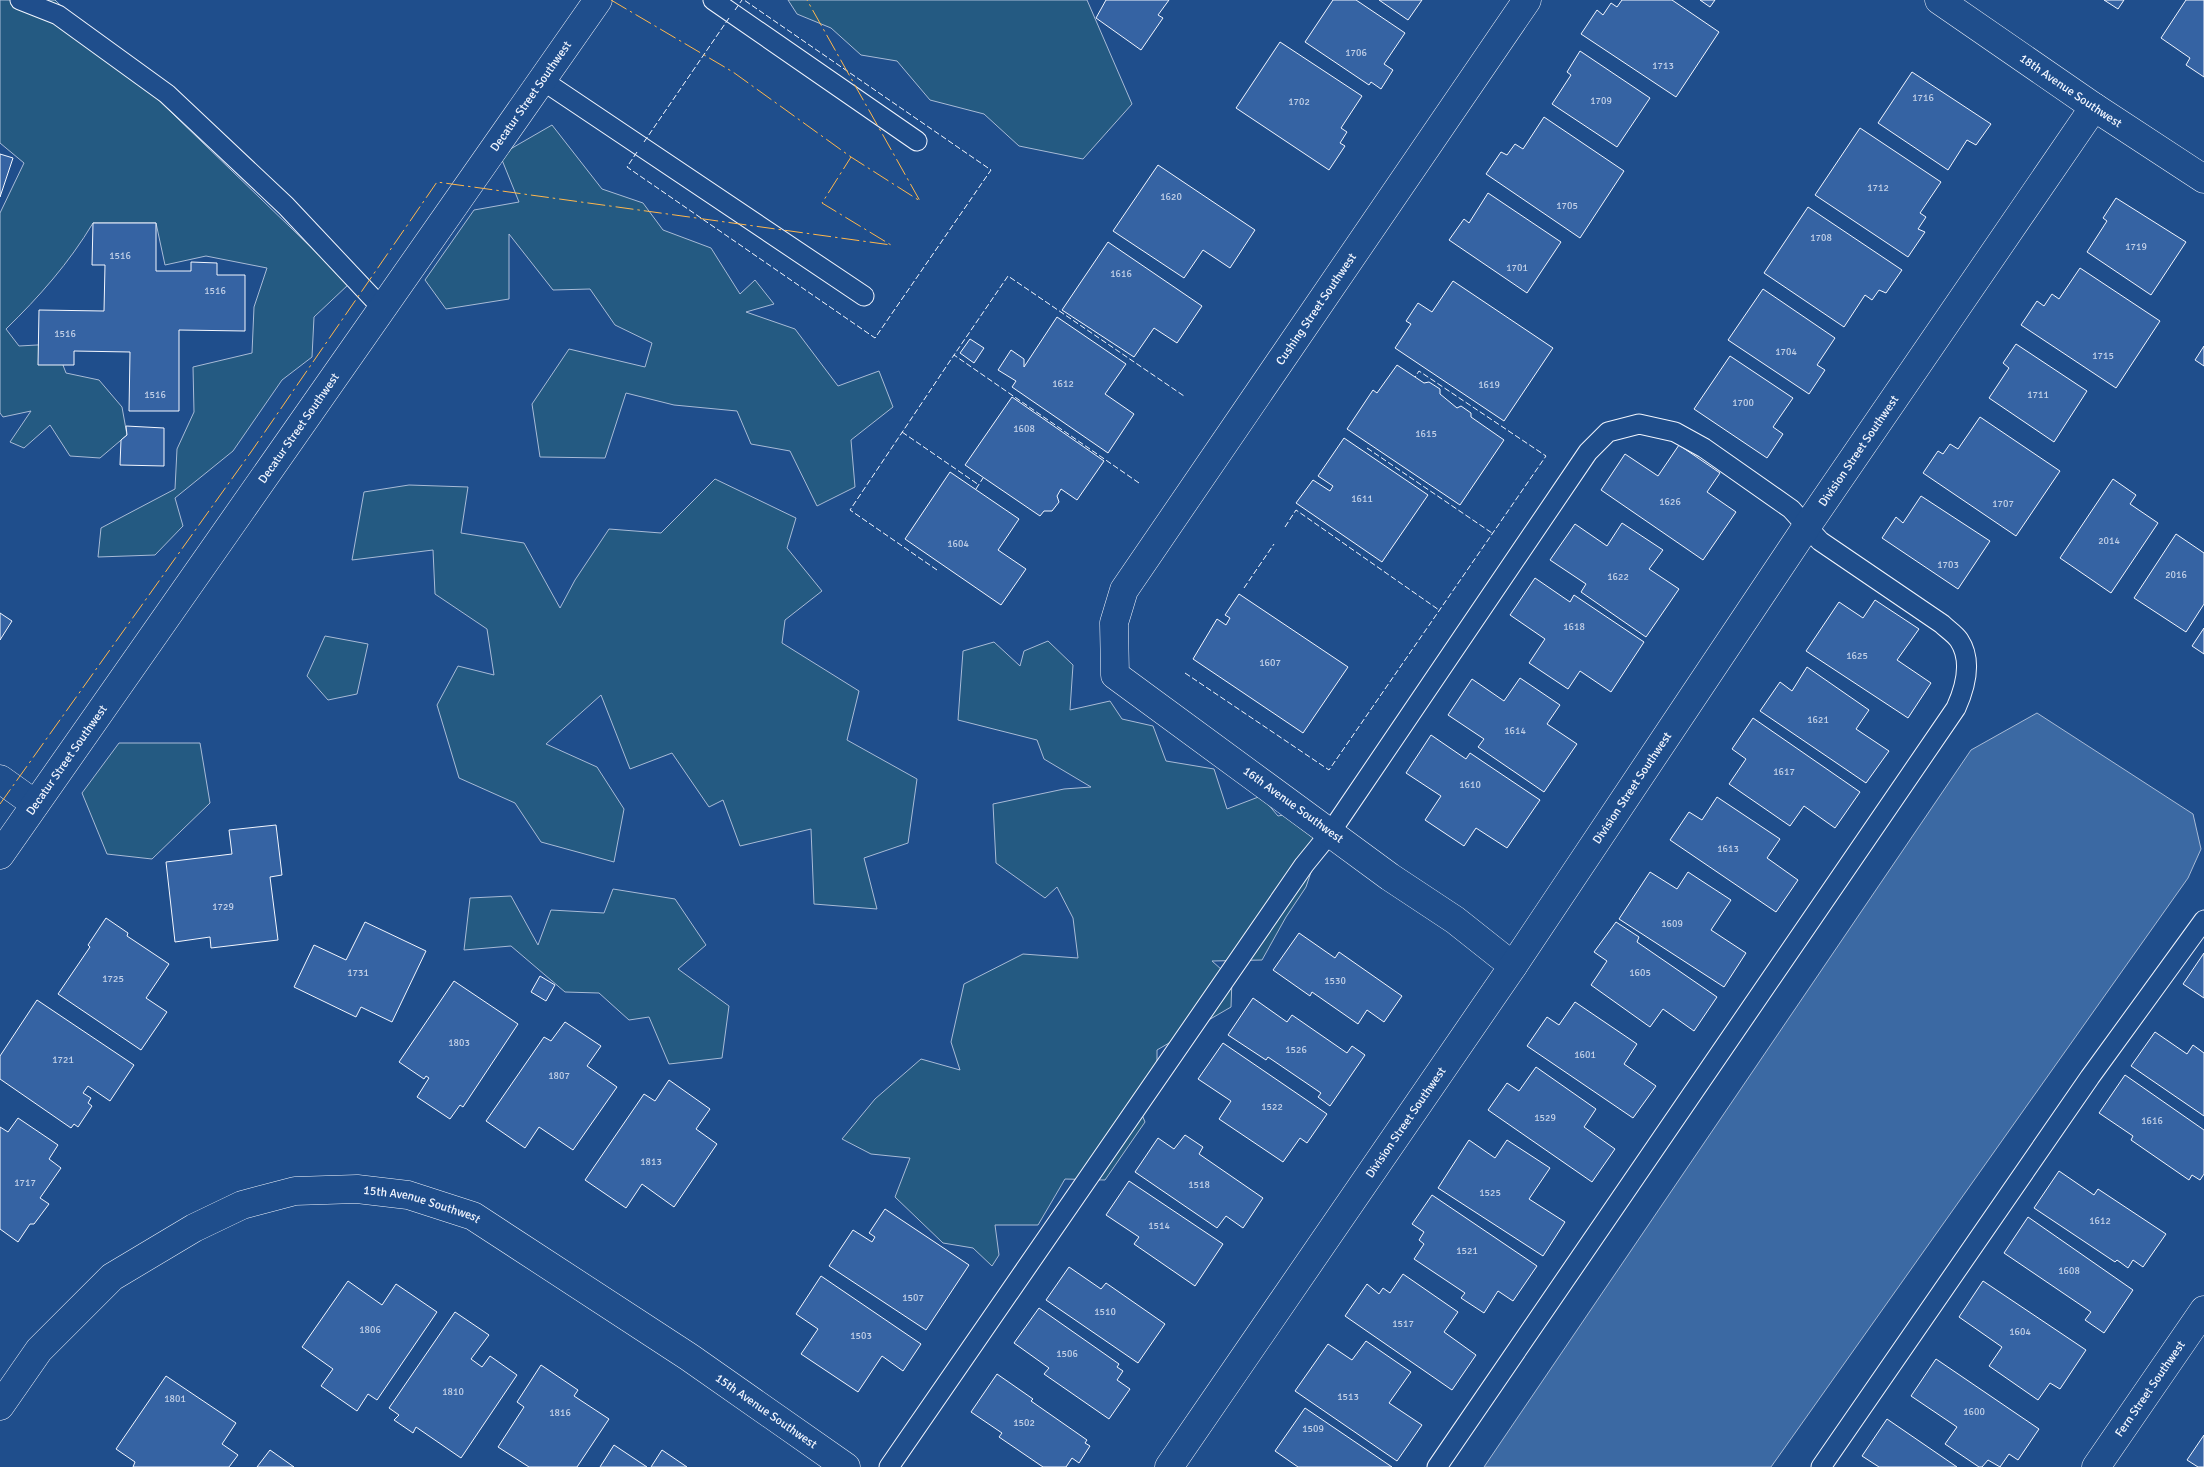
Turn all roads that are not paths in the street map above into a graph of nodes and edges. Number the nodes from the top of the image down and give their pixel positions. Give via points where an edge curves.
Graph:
1 (20, 0) edge
2 (598, 0) edge
3 (713, 0) edge
4 (1527, 0) edge
5 (1939, 0) edge
6 (542, 80) junction
7 (2094, 107) junction
8 (917, 141) dead end
9 (2204, 179) edge
10 (864, 296) dead end
11 (382, 308) junction
12 (1807, 526) junction
13 (1114, 623) joint
14 (0, 779) edge
15 (36, 804) junction
16 (1330, 833) junction
17 (0, 855) edge
18 (2204, 920) edge
19 (1512, 966) junction
20 (2204, 1310) edge
21 (0, 1406) edge
22 (846, 1467) edge
23 (889, 1467) edge
24 (1170, 1467) edge
25 (1437, 1467) edge
26 (1821, 1467) edge
27 (2096, 1467) edge

1 - 11 lane via 58,15 167,94 286,206
2 - 6 street, Decatur Street Southwest
3 - 8 lane
4 - 13 street, Cushing Street Southwest via 1124,590
5 - 7 street, 18th Avenue Southwest
6 - 10 lane
6 - 11 street, Decatur Street Southwest
7 - 9 street, 18th Avenue Southwest
7 - 12 street, Division Street Southwest
11 - 15 street, Decatur Street Southwest
12 - 16 lane via 1792,509 1704,448 1675,432 1639,424 1608,432 1588,452
12 - 19 street, Division Street Southwest
12 - 25 lane via 1820,541 1942,624 1959,640 1966,663 1965,688 1956,708
13 - 16 street, 16th Avenue Southwest via 1115,675
14 - 15 street
15 - 17 street, Decatur Street Southwest
16 - 19 street, 16th Avenue Southwest via 1455,920
16 - 23 lane via 1304,865
18 - 26 lane via 2085,1085
19 - 24 street, Division Street Southwest
20 - 27 street, Fern Street Southwest
21 - 22 street, 15th Avenue Southwest via 38,1350 112,1277 194,1228 242,1205 295,1191 358,1189 408,1195 472,1216 689,1357

